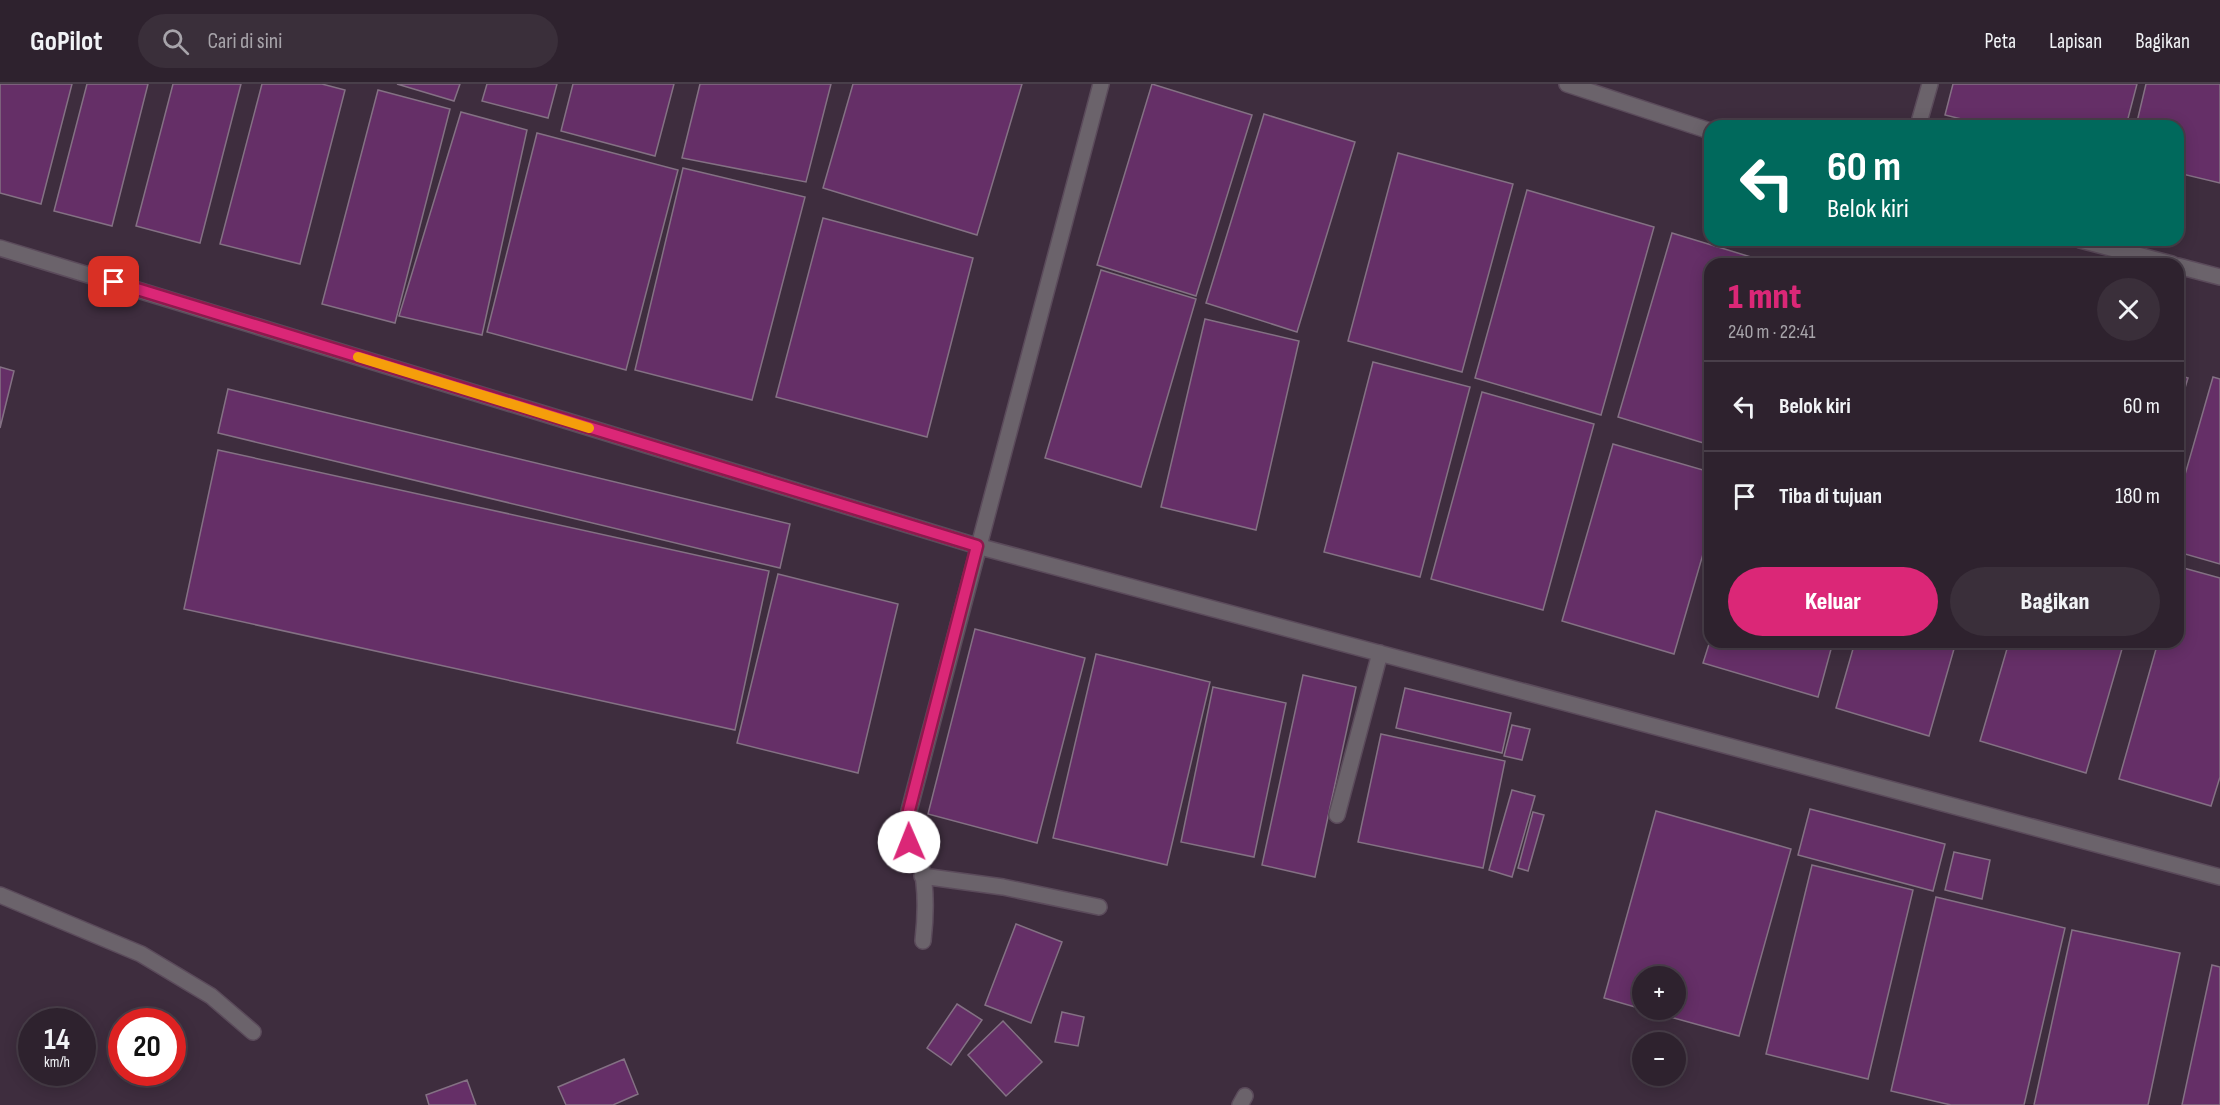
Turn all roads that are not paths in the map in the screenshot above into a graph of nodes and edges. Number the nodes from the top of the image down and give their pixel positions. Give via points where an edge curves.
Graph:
1 (1101, 84) edge
2 (1567, 84) edge
3 (1930, 84) edge
4 (1920, 120) edge
5 (1704, 129) edge
6 (2103, 246) edge
7 (0, 248) edge
8 (2149, 258) edge
9 (2184, 268) edge
10 (2220, 277) edge
11 (977, 546) junction
12 (1380, 653) junction
13 (1337, 816) dead end
14 (922, 876) junction
15 (2220, 877) edge
16 (0, 895) edge
17 (1099, 907) dead end
18 (923, 941) dead end
19 (253, 1032) dead end

1 - 11 lane
2 - 5 lane
3 - 4 lane
6 - 8 lane
7 - 11 lane
9 - 10 lane
11 - 12 lane
11 - 14 lane via 906,822
12 - 13 lane
12 - 15 lane
14 - 17 lane via 1003,887
14 - 18 lane via 926,911
16 - 19 lane via 141,954 211,996

